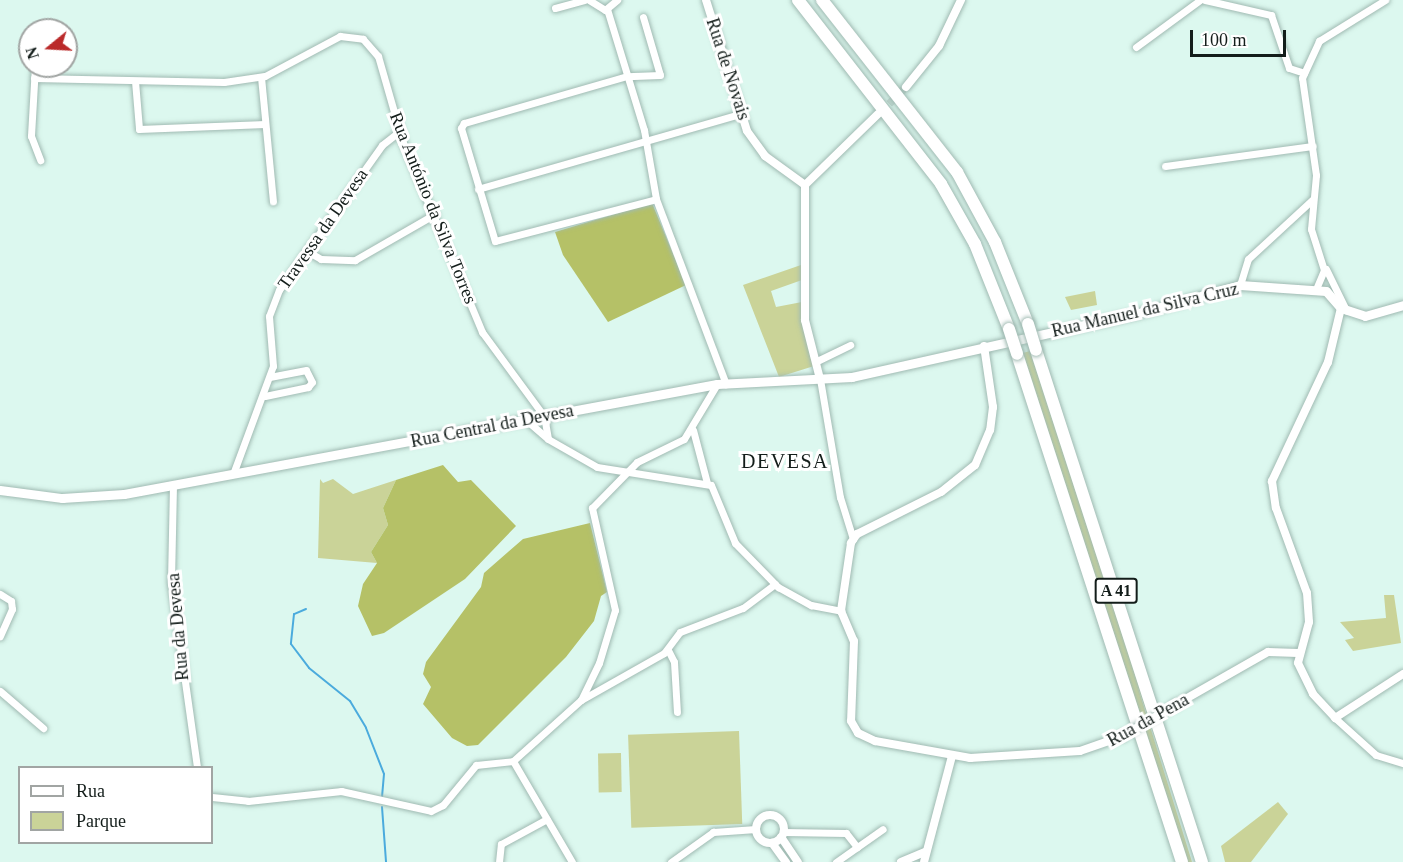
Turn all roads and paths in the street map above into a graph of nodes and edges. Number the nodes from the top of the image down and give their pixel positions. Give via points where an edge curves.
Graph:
1 (586, 0) edge
2 (617, 0) edge
3 (706, 0) edge
4 (798, 0) edge
5 (822, 0) edge
6 (961, 0) edge
7 (1200, 0) edge
8 (1205, 0) edge
9 (1385, 0) edge
10 (555, 8) dead end
11 (607, 9) junction
12 (643, 17) dead end
13 (1136, 47) dead end
14 (1304, 73) junction
15 (627, 76) junction
16 (261, 77) junction
17 (34, 78) joint
18 (135, 81) junction
19 (906, 87) tunnel mouth
20 (740, 114) junction
21 (878, 114) tunnel mouth
22 (265, 124) junction
23 (400, 131) junction
24 (646, 141) junction
25 (1313, 146) junction
26 (40, 160) dead end
27 (1165, 166) dead end
28 (805, 185) junction
29 (478, 189) junction
30 (656, 199) junction
31 (1312, 200) junction
32 (273, 201) dead end
33 (435, 214) junction
34 (307, 251) junction
35 (1324, 264) junction
36 (1240, 285) junction
37 (1316, 290) junction
38 (1403, 305) edge
39 (1343, 309) junction
40 (850, 345) dead end
41 (984, 346) junction
42 (817, 361) junction
43 (270, 377) junction
44 (820, 379) junction
45 (722, 384) junction
46 (265, 396) junction
47 (544, 416) junction
48 (525, 419) junction
49 (693, 430) junction
50 (548, 439) junction
51 (627, 473) junction
52 (233, 474) junction
53 (707, 483) junction
54 (173, 485) junction
55 (0, 490) edge
56 (853, 539) junction
57 (776, 584) junction
58 (0, 594) edge
59 (841, 611) junction
60 (0, 636) edge
61 (668, 650) junction
62 (1298, 653) junction
63 (1403, 674) edge
64 (0, 691) edge
65 (581, 700) junction
66 (677, 712) dead end
67 (1335, 717) junction
68 (43, 728) dead end
69 (951, 756) junction
70 (513, 761) junction
71 (1403, 763) edge
72 (197, 766) edge
73 (213, 797) edge
74 (547, 819) junction
75 (756, 829) junction
76 (883, 829) dead end
77 (782, 835) junction
78 (772, 843) junction
79 (857, 847) junction
80 (926, 852) junction
81 (499, 862) edge
82 (572, 862) edge
83 (671, 862) edge
84 (786, 862) edge
85 (798, 862) edge
86 (836, 862) edge
87 (901, 862) edge
88 (924, 862) edge
89 (1182, 862) edge
90 (1202, 862) edge

1 - 10 street
1 - 11 street via 597,8
2 - 11 street
3 - 20 street, Rua de Novais
4 - 89 highway, A 41, bridge via 942,184 983,260 1009,329
5 - 90 highway, A 41, bridge via 960,178 995,242 1028,324
6 - 19 street via 939,46
7 - 13 street
8 - 14 street via 1271,15 1289,68
9 - 14 street via 1319,41
11 - 15 street
12 - 15 street via 660,75
14 - 25 street via 1302,91
15 - 24 street
15 - 29 street via 464,123 461,132
16 - 18 street, Rua António da Silva Torres via 224,82
16 - 22 street
16 - 23 street, Rua António da Silva Torres via 340,36 363,39 378,56
17 - 18 street, Rua António da Silva Torres
17 - 26 street via 30,136
18 - 22 street via 139,129
20 - 24 street
20 - 28 street, Rua de Novais via 765,156
21 - 28 street
22 - 32 street
23 - 33 street, Rua António da Silva Torres
23 - 34 street, Travessa da Devesa via 382,144
24 - 29 street
24 - 30 street
25 - 27 street
25 - 31 street
28 - 42 street via 805,320
29 - 30 street via 493,238 500,242
30 - 45 street
31 - 35 street via 1313,237
31 - 36 street via 1248,260
33 - 34 street via 355,260 321,259
33 - 47 street, Rua António da Silva Torres via 482,332
34 - 43 street, Travessa da Devesa via 279,290 269,316 275,348
35 - 37 street via 1324,279
35 - 39 street
36 - 37 main road, Rua Manuel da Silva Cruz
36 - 41 main road, Rua Manuel da Silva Cruz via 1135,315
37 - 39 main road via 1330,293
38 - 39 main road via 1374,315
39 - 62 street via 1328,362 1272,481 1276,508 1307,593 1309,622
40 - 42 street
41 - 44 main road, Rua Central da Devesa via 877,372
41 - 56 street via 993,407 990,430 975,465 941,492
42 - 44 street
43 - 46 street, Travessa da Devesa
43 - 46 street via 306,370 312,382 308,387
44 - 45 main road, Rua Central da Devesa
44 - 56 street via 840,498
45 - 47 main road, Rua Central da Devesa
45 - 49 street
46 - 52 street, Travessa da Devesa
47 - 48 main road, Rua Central da Devesa
47 - 50 street
48 - 50 street
48 - 52 main road, Rua Central da Devesa
49 - 51 street
49 - 53 street
50 - 51 street via 597,467
51 - 53 street
51 - 65 street via 592,508 615,610 599,663
52 - 54 main road, Rua Central da Devesa
53 - 57 street via 719,495 735,543
54 - 55 main road, Rua Central da Devesa via 77,498
54 - 72 street, Rua da Devesa via 171,582
56 - 59 street
57 - 59 street via 811,605
57 - 61 street via 743,608 680,632
58 - 60 street via 11,601 12,609
59 - 69 street, Rua da Pena via 854,641 849,707 858,733 888,745
61 - 65 street
61 - 66 street via 674,662
62 - 67 street via 1305,681
62 - 69 street, Rua da Pena, bridge via 1268,652 1123,736 1080,751 1007,759
63 - 67 street
64 - 68 street
65 - 70 street
67 - 71 street via 1376,755
69 - 80 street
70 - 73 street via 476,765 443,805 430,811 341,791 248,801
70 - 74 street
74 - 81 street via 501,844
74 - 82 street
75 - 77 street via 761,818 772,815 782,823
75 - 78 street via 762,841
75 - 83 street via 713,832
76 - 79 street
77 - 78 street
77 - 79 street via 846,833
77 - 85 street
78 - 84 street
79 - 86 street
80 - 87 street
80 - 88 street

